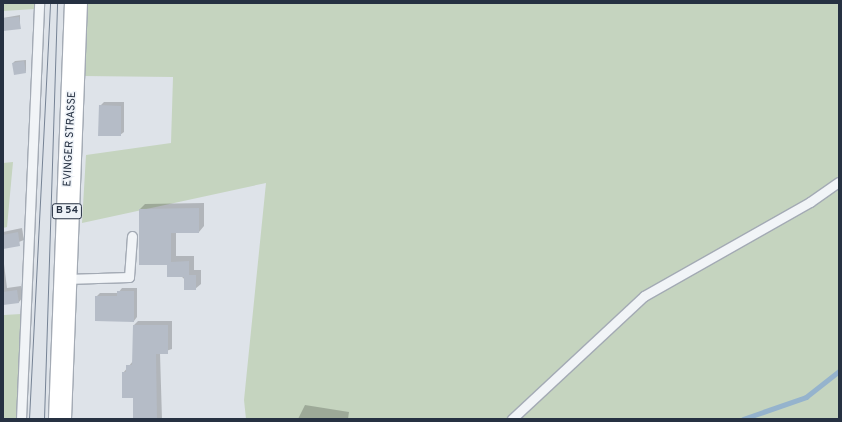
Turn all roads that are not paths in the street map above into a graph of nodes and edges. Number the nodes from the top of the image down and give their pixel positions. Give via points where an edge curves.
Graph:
1 (38, 3) edge
2 (76, 3) edge
3 (839, 182) edge
4 (132, 236) dead end
5 (64, 279) junction
6 (21, 419) edge
7 (60, 419) edge
8 (512, 419) edge

1 - 6 lane
2 - 5 main road, EVINGER STRASSE / B 54
3 - 8 lane via 810,202 644,296
4 - 5 lane via 129,277
5 - 7 main road, EVINGER STRASSE / B 54

